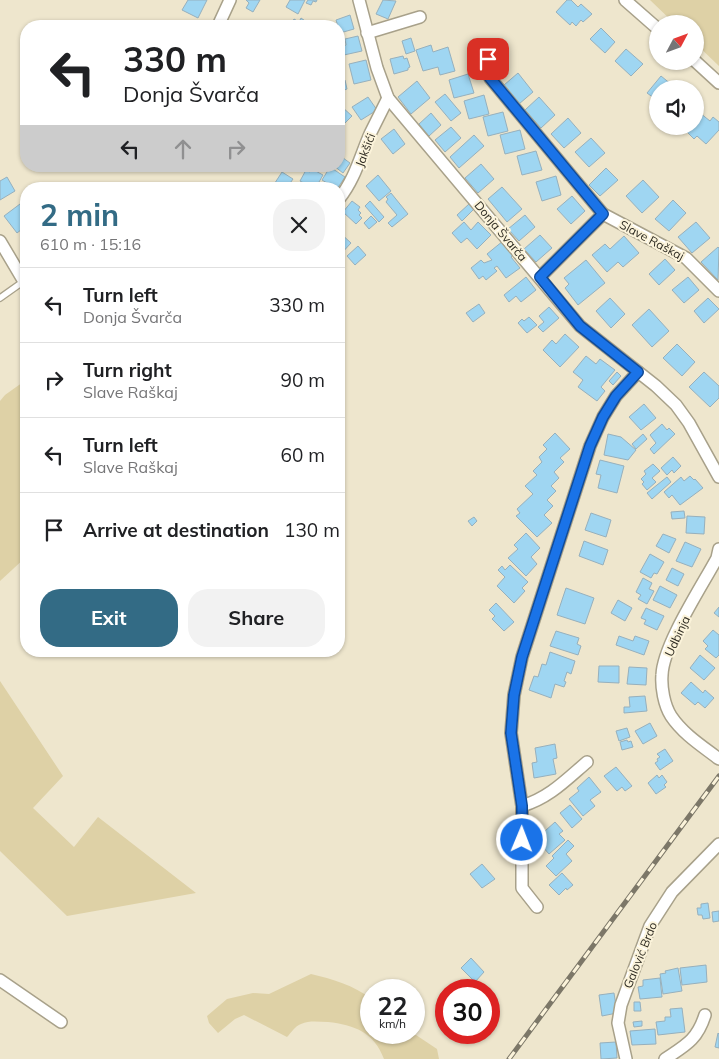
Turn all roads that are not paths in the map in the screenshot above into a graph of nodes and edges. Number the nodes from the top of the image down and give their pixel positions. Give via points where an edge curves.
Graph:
1 (230, 0) edge
2 (358, 0) edge
3 (625, 0) edge
4 (420, 17) dead end
5 (221, 20) edge
6 (649, 21) edge
7 (367, 33) junction
8 (488, 59) dead end
9 (704, 69) edge
10 (719, 83) edge
11 (388, 98) junction
12 (345, 191) edge
13 (603, 214) junction
14 (0, 240) edge
15 (20, 274) edge
16 (540, 277) junction
17 (20, 286) edge
18 (719, 291) edge
19 (0, 298) edge
20 (638, 372) junction
21 (719, 478) edge
22 (718, 554) edge
23 (719, 759) edge
24 (588, 762) dead end
25 (522, 806) junction
26 (719, 844) edge
27 (537, 907) dead end
28 (0, 980) edge
29 (705, 1015) dead end
30 (61, 1022) dead end
31 (626, 1059) edge
32 (665, 1059) edge

1 - 5 street
2 - 7 street, Donja Švarča
3 - 6 street
4 - 7 street
7 - 11 street, Donja Švarča
8 - 13 street, Slave Raškaj via 490,78
9 - 10 street
11 - 12 street, Jakšići
11 - 16 street, Donja Švarča
13 - 16 street
13 - 18 street, Slave Raškaj via 686,258
14 - 15 street
16 - 20 street, Donja Švarča via 580,326
17 - 19 lane
20 - 21 street, Donja Švarča via 676,405
20 - 25 street via 616,396 590,446 522,657 511,733
22 - 23 street, Udbinja via 669,648 662,674 670,714 688,735
24 - 25 street via 551,793
25 - 27 street via 522,888
26 - 31 street, Galović Brdo via 672,892 650,926 621,1005 618,1024
28 - 30 street
29 - 32 street via 700,1030 688,1044

